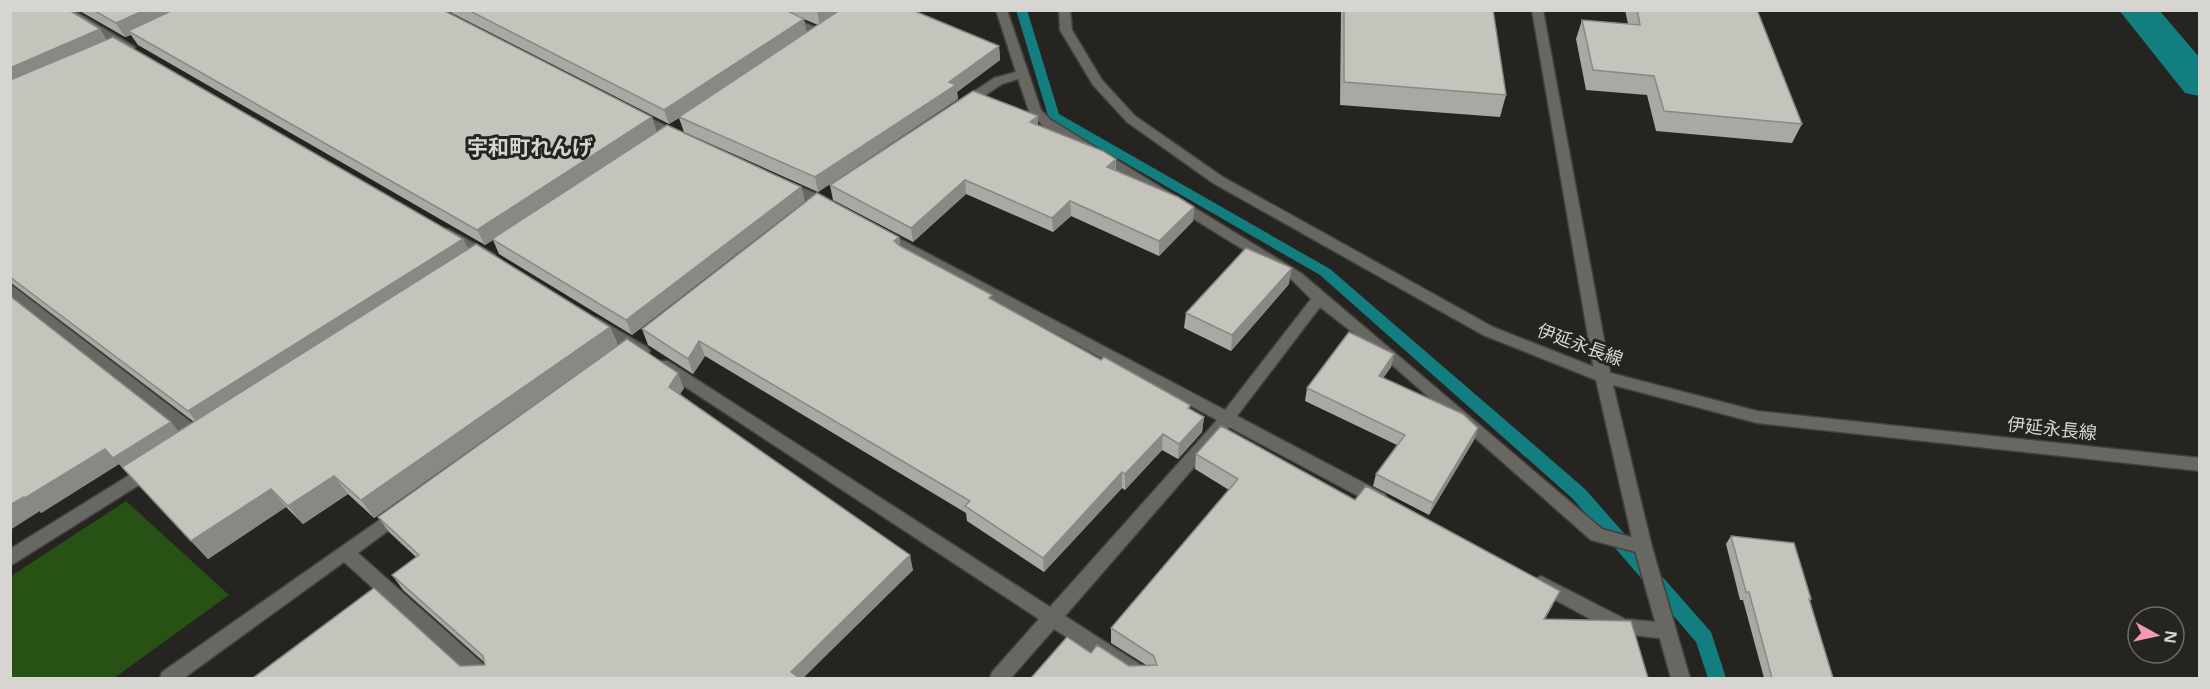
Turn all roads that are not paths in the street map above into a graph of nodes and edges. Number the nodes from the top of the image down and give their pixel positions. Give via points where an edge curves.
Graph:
1 (64, 10) edge
2 (767, 10) edge
3 (1001, 10) edge
4 (1064, 10) edge
5 (1537, 10) edge
6 (821, 33) edge
7 (146, 57) edge
8 (1023, 74) junction
9 (628, 111) edge
10 (948, 114) edge
11 (691, 142) edge
12 (776, 181) edge
13 (800, 215) edge
14 (433, 224) edge
15 (871, 229) edge
16 (490, 251) junction
17 (504, 266) edge
18 (465, 267) edge
19 (10, 289) edge
20 (1319, 298) junction
21 (584, 315) edge
22 (637, 342) junction
23 (614, 359) edge
24 (1603, 376) junction
25 (1226, 420) junction
26 (199, 437) edge
27 (160, 463) edge
28 (2199, 465) edge
29 (412, 503) edge
30 (1393, 507) edge
31 (1643, 547) junction
32 (345, 552) junction
33 (10, 559) edge
34 (1529, 578) edge
35 (1052, 619) junction
36 (1667, 631) junction
37 (169, 678) edge
38 (485, 678) edge
39 (999, 678) edge
40 (1145, 678) edge
41 (1680, 678) edge

1 - 7 street
2 - 6 street
3 - 8 street
4 - 24 street, 伊延永長線 via 1066,30 1104,89 1131,119 1218,180 1488,331
5 - 24 street
8 - 10 street via 998,81
8 - 20 street via 1035,111 1047,123 1296,276
9 - 11 street
12 - 13 street via 826,200
14 - 16 street
15 - 25 street
16 - 17 street
16 - 18 street
19 - 26 street
20 - 25 street
20 - 31 street via 1379,345 1597,535
21 - 22 street
22 - 23 street
22 - 35 street
24 - 28 street, 伊延永長線 via 1757,417
24 - 31 street
25 - 30 street
25 - 35 street
27 - 33 street
29 - 32 street
31 - 36 street
32 - 37 street
32 - 38 street
34 - 36 street via 1623,627
35 - 39 street
35 - 40 street
36 - 41 street

